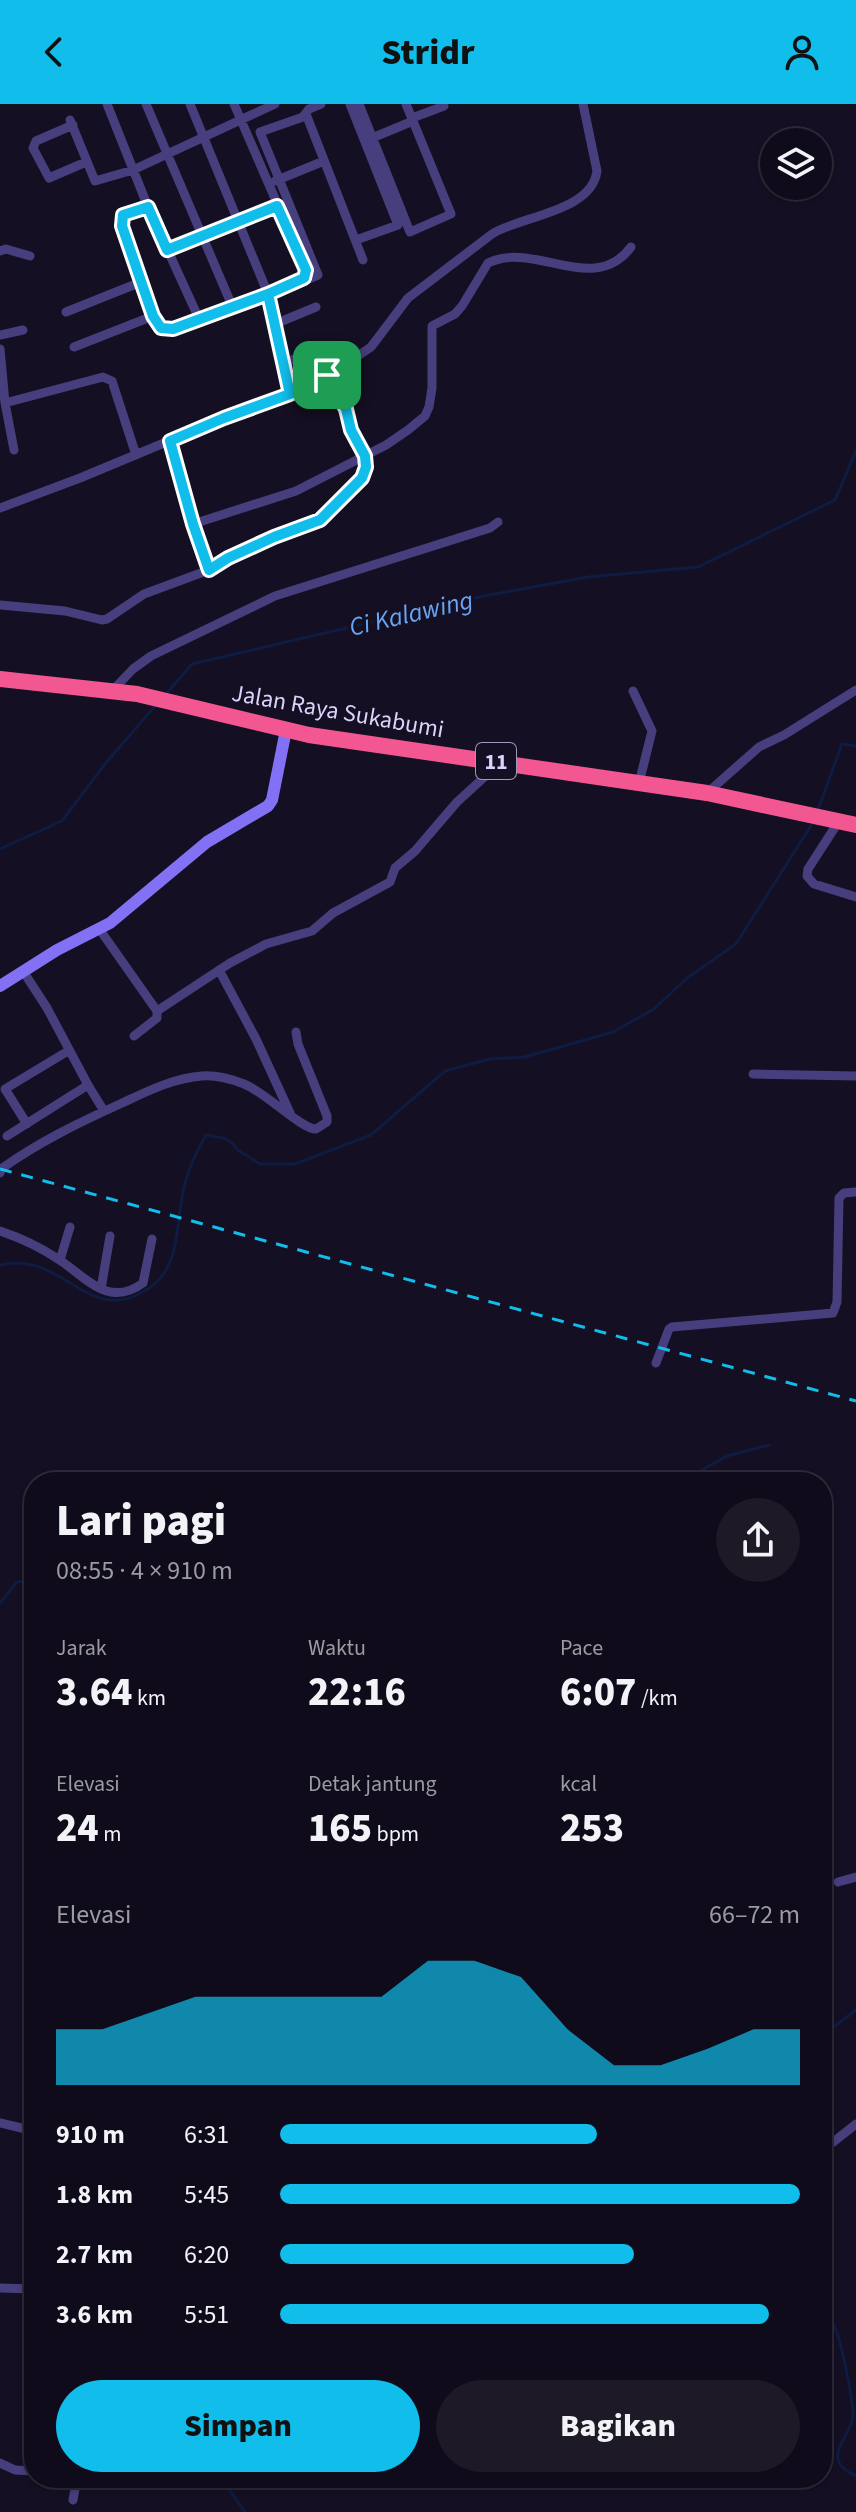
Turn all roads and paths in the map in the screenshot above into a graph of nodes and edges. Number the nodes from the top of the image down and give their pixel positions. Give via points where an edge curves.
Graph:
1 (107, 104) edge
2 (146, 104) edge
3 (190, 104) edge
4 (234, 104) edge
5 (275, 104) edge
6 (321, 104) edge
7 (350, 104) edge
8 (359, 104) edge
9 (406, 104) edge
10 (583, 104) edge
11 (444, 106) edge
12 (306, 114) junction
13 (413, 120) junction
14 (242, 121) junction
15 (368, 136) junction
16 (206, 137) junction
17 (167, 155) junction
18 (324, 161) junction
19 (86, 162) junction
20 (133, 170) junction
21 (280, 179) junction
22 (268, 184) junction
23 (277, 206) junction
24 (148, 207) junction
25 (239, 221) junction
26 (398, 225) junction
27 (204, 235) junction
28 (402, 236) dead end
29 (356, 240) junction
30 (631, 247) dead end
31 (167, 250) junction
32 (0, 251) edge
33 (30, 256) dead end
34 (363, 260) dead end
35 (307, 274) junction
36 (141, 282) junction
37 (268, 294) junction
38 (316, 307) dead end
39 (233, 308) junction
40 (66, 312) dead end
41 (153, 316) junction
42 (200, 321) junction
43 (275, 324) junction
44 (23, 330) dead end
45 (0, 335) edge
46 (323, 346) dead end
47 (74, 347) dead end
48 (0, 349) edge
49 (283, 364) junction
50 (327, 375) junction
51 (290, 394) junction
52 (5, 403) junction
53 (170, 441) junction
54 (14, 450) dead end
55 (136, 455) junction
56 (365, 456) junction
57 (0, 508) edge
58 (498, 522) dead end
59 (193, 524) junction
60 (209, 570) junction
61 (0, 605) edge
62 (0, 679) edge
63 (856, 690) edge
64 (112, 691) junction
65 (633, 691) dead end
66 (286, 730) junction
67 (501, 762) junction
68 (639, 783) junction
69 (707, 793) junction
70 (835, 820) junction
71 (856, 825) edge
72 (856, 897) edge
73 (100, 930) junction
74 (219, 970) junction
75 (23, 971) junction
76 (0, 986) edge
77 (157, 1011) junction
78 (296, 1032) dead end
79 (134, 1036) dead end
80 (68, 1051) junction
81 (753, 1074) dead end
82 (856, 1076) edge
83 (88, 1085) junction
84 (2, 1090) edge
85 (104, 1111) junction
86 (290, 1113) junction
87 (27, 1124) junction
88 (7, 1136) dead end
89 (0, 1173) edge
90 (856, 1192) edge
91 (70, 1227) dead end
92 (0, 1231) edge
93 (110, 1236) dead end
94 (152, 1239) dead end
95 (60, 1260) junction
96 (101, 1289) junction
97 (656, 1363) dead end
98 (856, 1877) edge
99 (838, 1882) dead end
100 (0, 2123) edge
101 (856, 2124) edge
102 (24, 2129) edge
103 (832, 2143) dead end
104 (0, 2288) edge
105 (24, 2289) edge
106 (0, 2463) edge
107 (24, 2470) edge
108 (75, 2488) edge
109 (73, 2500) dead end

1 - 20 street
2 - 17 street
3 - 16 street
4 - 14 street
5 - 14 street
6 - 12 street
7 - 15 street
8 - 15 street
9 - 13 street
10 - 50 street via 597,171 586,193 492,234 408,298 371,347
11 - 13 street
12 - 18 street
12 - 21 street via 260,132
13 - 15 street
13 - 15 street via 451,214 410,232
14 - 16 street
14 - 22 street
15 - 26 street
16 - 17 street
16 - 25 street
17 - 20 street
17 - 27 street
18 - 21 street
18 - 29 street
19 - 19 street via 49,178 33,148 36,141 72,122
19 - 20 street via 95,181
20 - 24 street
21 - 22 street
21 - 35 street via 318,275
22 - 23 street
23 - 25 street
23 - 35 street
24 - 31 street
24 - 36 street via 123,215 121,222
25 - 27 street
25 - 37 street
26 - 28 street
26 - 29 street
27 - 31 street
27 - 39 street
29 - 34 street
30 - 56 street via 605,268 508,258 488,263 455,314 432,326 432,388 425,416
31 - 42 street
32 - 33 street
35 - 37 street
36 - 40 street
36 - 41 street
37 - 39 street
37 - 43 street
38 - 43 street
39 - 42 street
41 - 42 street via 166,330
41 - 47 street
43 - 49 street
44 - 45 street
46 - 49 street
48 - 52 street
49 - 51 street
50 - 51 street
50 - 56 street
51 - 53 street
52 - 54 street
52 - 55 street via 106,377
53 - 55 street
53 - 59 street
55 - 57 street
56 - 59 street via 296,491
56 - 60 street via 362,478 326,516
58 - 64 street via 275,596 151,656
59 - 60 street
60 - 61 street via 144,594 102,620
62 - 64 highway, Jalan Raya Sukabumi / 11
63 - 69 street via 759,747
64 - 66 highway, Jalan Raya Sukabumi / 11
65 - 68 street via 652,728
66 - 67 highway, Jalan Raya Sukabumi / 11
66 - 73 street via 268,806 207,842
67 - 68 highway, Jalan Raya Sukabumi / 11
67 - 74 street via 395,868 393,880 333,913 312,931 266,944
68 - 69 highway, Jalan Raya Sukabumi / 11
69 - 70 highway, Jalan Raya Sukabumi / 11
70 - 71 highway, Jalan Raya Sukabumi / 11
70 - 72 street via 807,876 814,884
73 - 75 street
73 - 77 street
74 - 77 street
74 - 86 street
75 - 76 street
75 - 80 street
77 - 79 street via 157,1018
78 - 86 street via 328,1119 311,1129
80 - 83 street
80 - 84 street
81 - 82 street
83 - 85 street
83 - 87 street
84 - 87 street
85 - 86 street via 156,1088 211,1076 257,1090
85 - 89 street via 47,1138
87 - 88 street
90 - 97 street via 839,1198 833,1313 672,1327
91 - 95 street
92 - 95 street
93 - 96 street
94 - 96 street via 143,1283 121,1292
95 - 96 street
98 - 99 street
100 - 102 street
101 - 103 street
104 - 105 street
106 - 107 street
108 - 109 street

